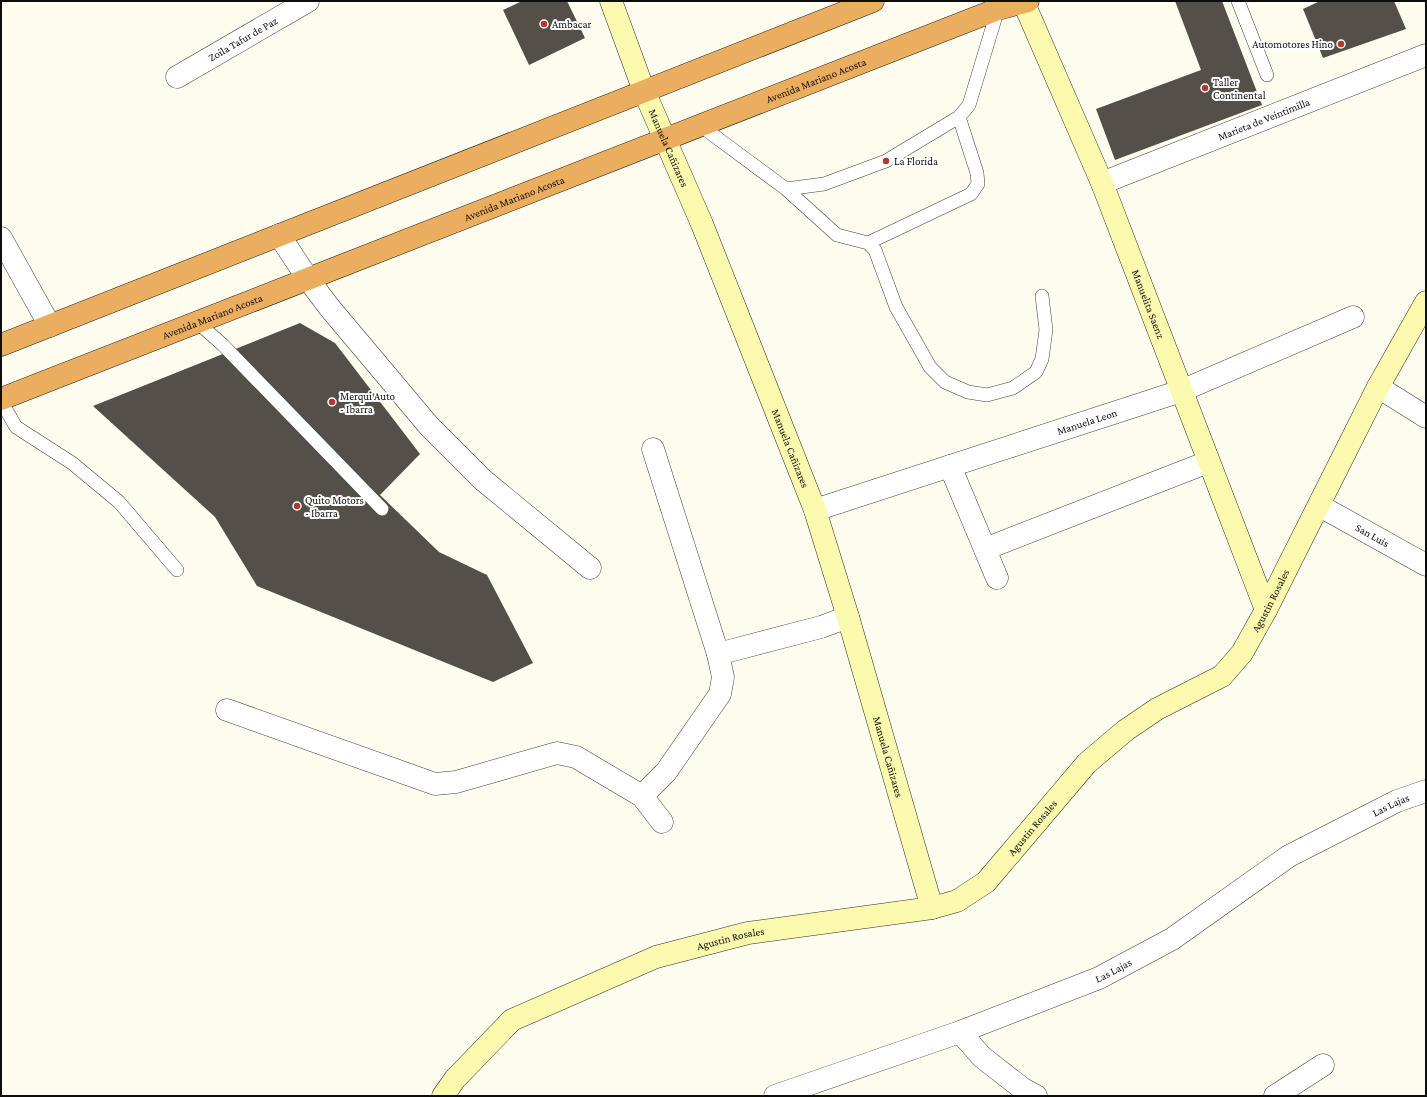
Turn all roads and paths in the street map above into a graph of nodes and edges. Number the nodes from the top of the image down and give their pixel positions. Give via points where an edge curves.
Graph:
1 (308, 1) edge
2 (611, 1) edge
3 (873, 1) edge
4 (1238, 1) edge
5 (1024, 2) edge
6 (998, 9) junction
7 (1426, 55) edge
8 (1267, 75) dead end
9 (177, 77) dead end
10 (644, 91) junction
11 (959, 117) junction
12 (701, 126) junction
13 (664, 140) junction
14 (1102, 183) junction
15 (786, 189) junction
16 (279, 236) junction
17 (1, 238) edge
18 (868, 243) junction
19 (308, 279) junction
20 (1042, 296) dead end
21 (1426, 302) edge
22 (1353, 317) dead end
23 (197, 322) junction
24 (50, 326) junction
25 (1, 345) edge
26 (1378, 387) junction
27 (1181, 391) junction
28 (1, 400) edge
29 (1426, 417) edge
30 (653, 449) dead end
31 (1208, 462) junction
32 (950, 466) junction
33 (1320, 506) junction
34 (382, 509) dead end
35 (815, 510) junction
36 (985, 549) junction
37 (1426, 565) edge
38 (590, 568) dead end
39 (177, 570) dead end
40 (997, 578) dead end
41 (1266, 610) junction
42 (848, 617) junction
43 (718, 654) junction
44 (227, 710) dead end
45 (1426, 791) edge
46 (642, 796) junction
47 (662, 822) dead end
48 (932, 908) junction
49 (960, 1032) junction
50 (1323, 1065) dead end
51 (443, 1096) edge
52 (775, 1096) edge
53 (1036, 1096) edge
54 (1275, 1096) edge

1 - 9 street, Zoila Tafur de Paz
2 - 10 street, Manuela Cañizares
3 - 10 highway
4 - 8 lane
5 - 6 highway, Avenida Mariano Acosta
5 - 14 street, Manuelita Saenz
6 - 11 lane via 969,105
6 - 12 highway, Avenida Mariano Acosta
7 - 14 street, Marieta de Veintimilla
10 - 13 street, Manuela Cañizares
10 - 16 highway
11 - 15 lane via 886,161 824,184
11 - 18 lane via 977,173 978,184 971,194
12 - 13 highway, Avenida Mariano Acosta
12 - 15 lane
13 - 19 highway, Avenida Mariano Acosta
13 - 35 street, Manuela Cañizares via 702,224
14 - 27 street, Manuelita Saenz
15 - 18 lane via 838,235
16 - 19 street
16 - 24 highway
17 - 24 street
18 - 20 lane via 875,250 896,307 930,367 945,382 968,392 987,395 1013,388 1036,372 1042,359 1046,330
19 - 23 highway, Avenida Mariano Acosta
19 - 38 street via 429,426 483,480
21 - 26 street, Agustin Rosales
22 - 27 street, Manuela Leon
23 - 28 highway, Avenida Mariano Acosta
23 - 34 lane via 223,345
24 - 25 highway
26 - 29 street
26 - 33 street, Agustin Rosales
27 - 31 street, Manuelita Saenz
27 - 32 street, Manuela Leon
28 - 39 lane via 16,427 72,462 119,502
30 - 43 street
31 - 36 street
31 - 41 street, Manuelita Saenz
32 - 35 street, Manuela Leon
32 - 36 street
33 - 37 street, San Luis
33 - 41 street, Agustin Rosales
35 - 42 street, Manuela Cañizares
36 - 40 street
41 - 48 street, Agustin Rosales via 1242,653 1222,676 1157,709 1126,730 1086,763 986,882 957,901
42 - 43 street via 821,627
42 - 48 street, Manuela Cañizares
43 - 46 street via 723,677 720,694 666,772
44 - 46 street via 435,784 456,782 557,753 576,757
45 - 49 street, Las Lajas via 1397,801 1289,856 1172,939 1099,978
46 - 47 street
48 - 51 street, Agustin Rosales via 748,933 656,957 512,1020 455,1079
49 - 52 street, Las Lajas
49 - 53 street via 982,1058
50 - 54 street

